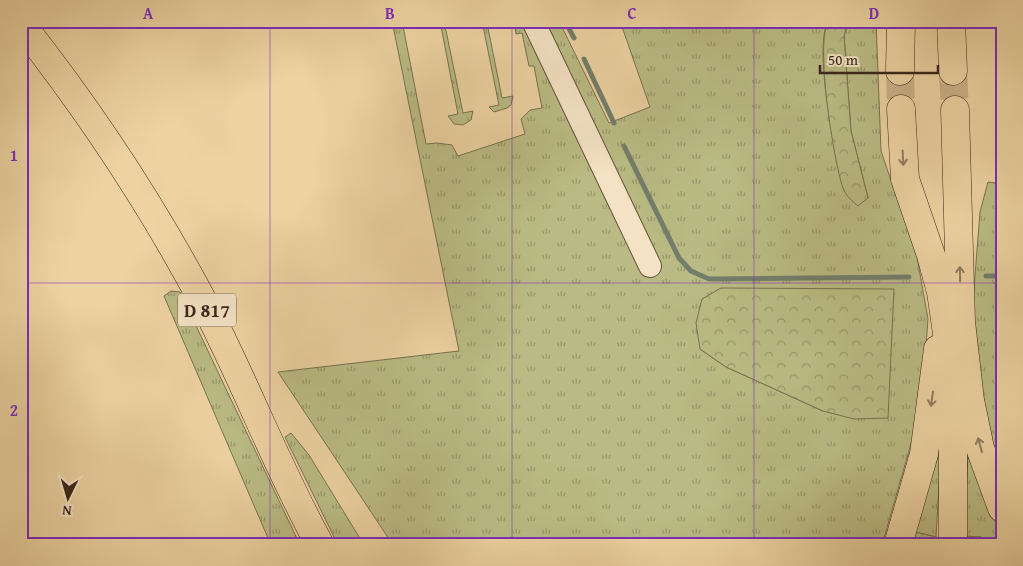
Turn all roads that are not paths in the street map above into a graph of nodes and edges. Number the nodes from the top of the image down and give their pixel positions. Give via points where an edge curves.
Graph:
1 (37, 21) edge
2 (533, 21) edge
3 (901, 21) edge
4 (952, 21) edge
5 (21, 24) edge
6 (900, 71) tunnel mouth
7 (953, 71) tunnel mouth
8 (71, 87) junction
9 (901, 109) tunnel mouth
10 (954, 110) tunnel mouth
11 (650, 266) dead end
12 (952, 319) junction
13 (1002, 508) edge
14 (320, 545) edge
15 (898, 545) edge
16 (953, 545) edge

1 - 8 main road, D 817
2 - 11 street
3 - 6 main road
4 - 7 main road
5 - 8 main road, D 817
8 - 14 main road, D 817 via 123,164 207,310
9 -> 12 main road via 904,179
12 -> 10 main road
13 -> 12 main road via 980,448
12 -> 15 main road via 924,454
12 - 16 main road

